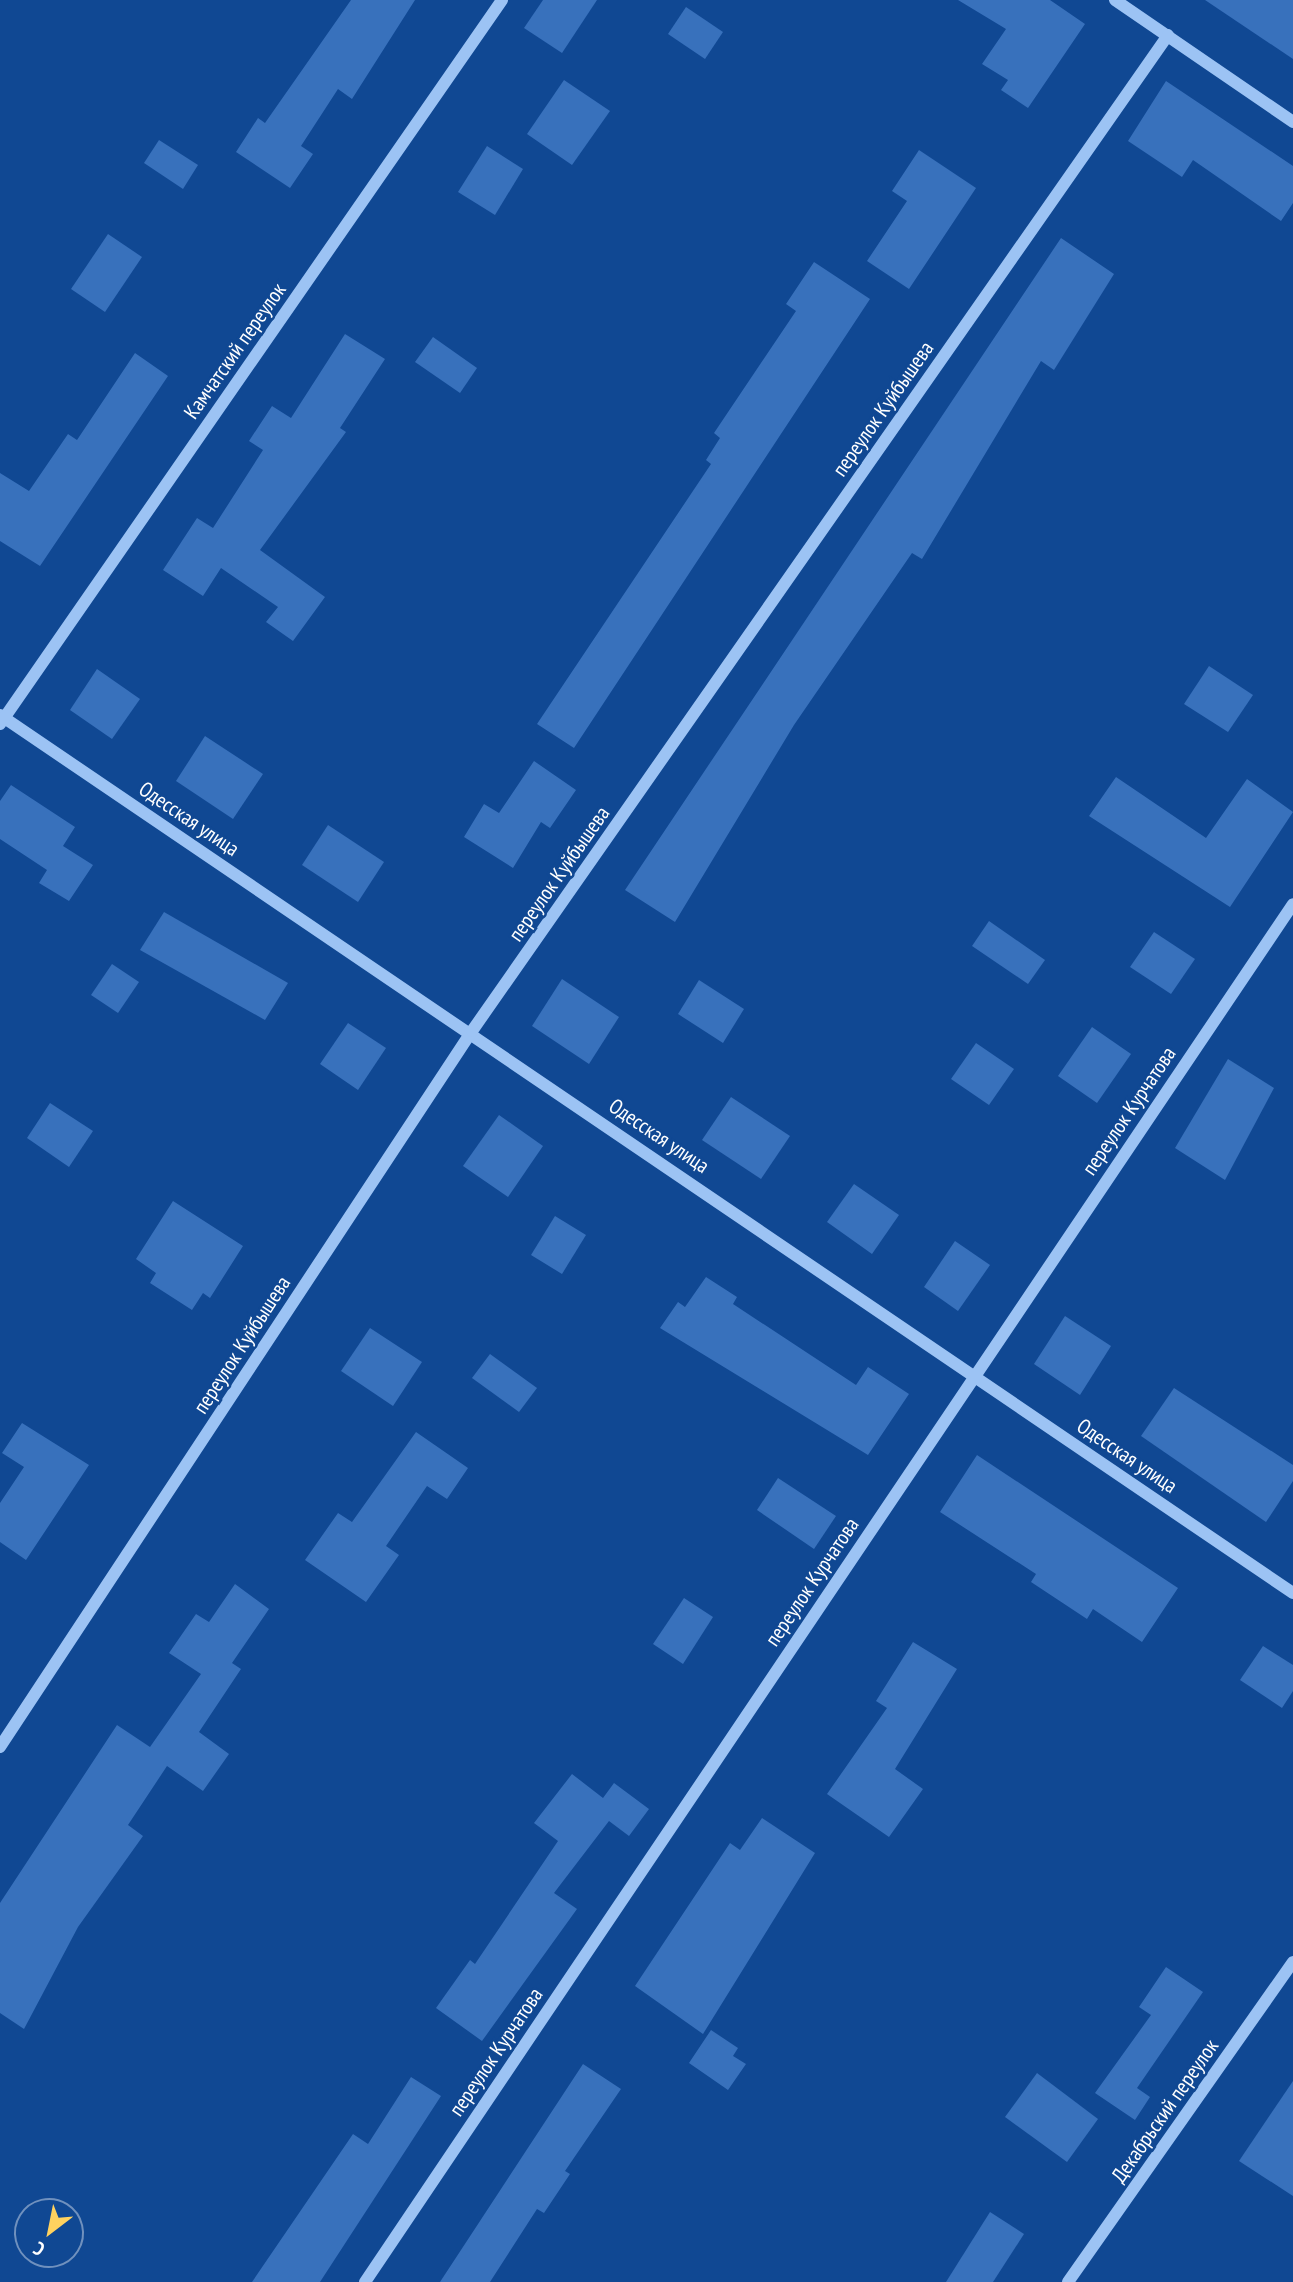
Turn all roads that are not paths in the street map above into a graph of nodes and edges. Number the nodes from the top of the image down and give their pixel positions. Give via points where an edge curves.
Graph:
1 (502, 0) edge
2 (1115, 0) edge
3 (1168, 36) junction
4 (1293, 122) edge
5 (1, 719) edge
6 (1293, 904) edge
7 (472, 1031) junction
8 (974, 1375) junction
9 (1293, 1593) edge
10 (0, 1747) edge
11 (1293, 1962) edge
12 (365, 2282) edge
13 (1068, 2282) edge

1 - 5 street, Камчатский переулок
2 - 3 street
3 - 4 street
3 - 7 street, переулок Куйбышева
5 - 7 street, Одесская улица
6 - 8 street, переулок Курчатова
7 - 8 street, Одесская улица
7 - 10 street, переулок Куйбышева
8 - 9 street, Одесская улица
8 - 12 street, переулок Курчатова
11 - 13 street, Декабрьский переулок

